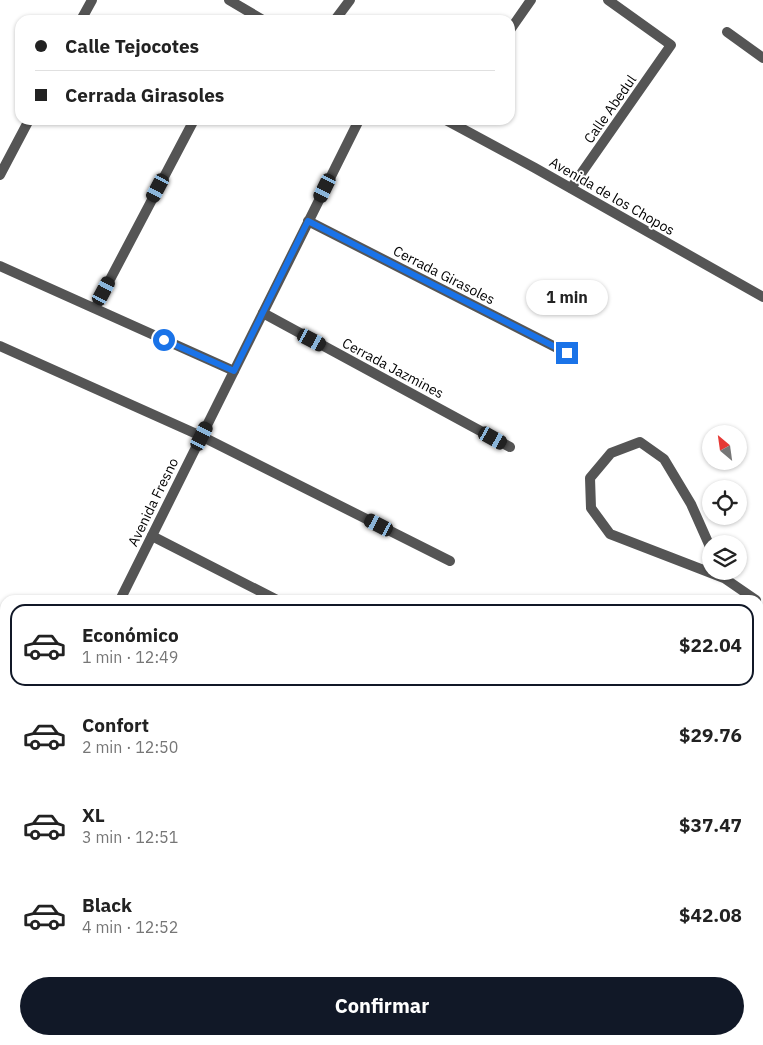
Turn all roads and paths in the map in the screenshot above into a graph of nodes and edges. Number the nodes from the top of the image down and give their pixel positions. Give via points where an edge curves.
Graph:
1 (92, 0) edge
2 (229, 0) edge
3 (350, 0) edge
4 (531, 0) edge
5 (608, 0) edge
6 (84, 15) edge
7 (248, 15) edge
8 (339, 15) edge
9 (515, 23) edge
10 (727, 32) dead end
11 (763, 58) edge
12 (26, 125) edge
13 (191, 125) edge
14 (356, 125) edge
15 (455, 125) edge
16 (0, 175) edge
17 (571, 188) junction
18 (308, 221) junction
19 (0, 266) edge
20 (763, 297) edge
21 (95, 308) junction
22 (263, 313) junction
23 (0, 346) edge
24 (567, 353) dead end
25 (234, 371) junction
26 (202, 436) junction
27 (510, 447) dead end
28 (705, 535) edge
29 (152, 536) junction
30 (450, 561) dead end
31 (702, 567) edge
32 (730, 580) edge
33 (122, 595) edge
34 (267, 595) edge
35 (749, 595) edge

1 - 6 street
2 - 7 street
3 - 8 street
4 - 9 street
5 - 17 street, Calle Abedul via 671,45
10 - 11 street
12 - 16 street
13 - 21 street
14 - 18 street, Avenida Fresno
15 - 17 street, Avenida de los Chopos
17 - 20 street, Avenida de los Chopos
18 - 22 street, Avenida Fresno
18 - 24 street, Cerrada Girasoles
19 - 21 street
21 - 25 street
22 - 25 street, Avenida Fresno
22 - 27 street, Cerrada Jazmines
23 - 26 street
25 - 26 street, Avenida Fresno
26 - 29 street, Avenida Fresno
26 - 30 street
28 - 31 street via 691,504 664,459 640,442 612,453 590,478 591,508 610,534
29 - 33 street, Avenida Fresno
29 - 34 street
32 - 35 street

